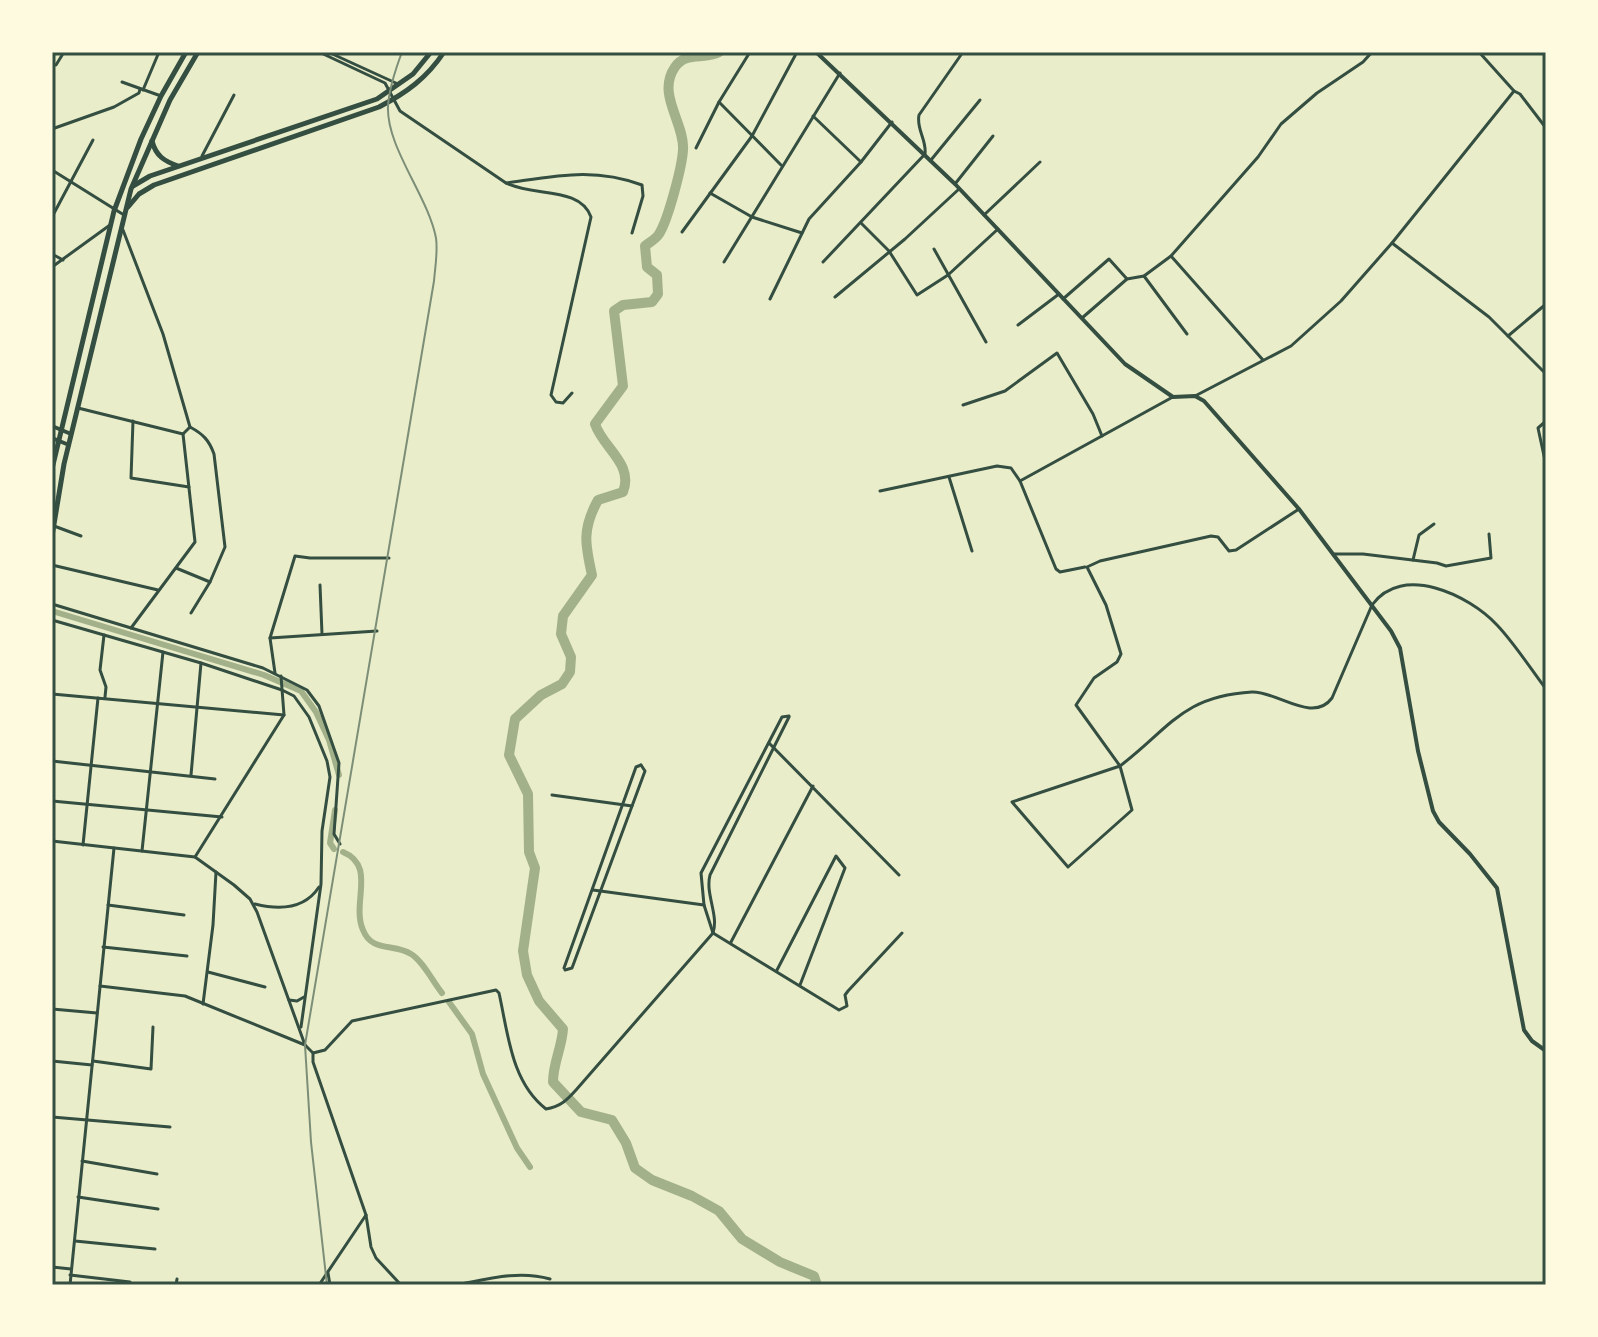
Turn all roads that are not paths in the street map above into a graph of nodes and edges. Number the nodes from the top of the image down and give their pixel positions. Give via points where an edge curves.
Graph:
1 (64, 52) edge
2 (159, 52) edge
3 (186, 52) edge
4 (198, 52) edge
5 (319, 52) edge
6 (328, 52) edge
7 (431, 52) edge
8 (444, 52) edge
9 (750, 52) edge
10 (797, 52) edge
11 (816, 52) edge
12 (963, 52) edge
13 (1372, 52) edge
14 (1479, 52) edge
15 (56, 65) dead end
16 (840, 73) junction
17 (122, 82) dead end
18 (398, 84) junction
19 (142, 90) junction
20 (390, 91) junction
21 (1514, 91) junction
22 (234, 95) dead end
23 (161, 96) junction
24 (394, 99) junction
25 (980, 100) dead end
26 (719, 102) junction
27 (813, 116) junction
28 (892, 122) junction
29 (1546, 128) edge
30 (52, 129) edge
31 (752, 136) junction
32 (993, 136) dead end
33 (152, 139) junction
34 (93, 140) dead end
35 (696, 148) dead end
36 (925, 154) junction
37 (200, 160) junction
38 (931, 160) junction
39 (861, 162) junction
40 (1040, 162) dead end
41 (179, 166) junction
42 (783, 166) junction
43 (52, 170) edge
44 (72, 181) junction
45 (506, 183) junction
46 (955, 184) junction
47 (132, 186) junction
48 (959, 189) junction
49 (121, 192) junction
50 (709, 193) junction
51 (114, 211) junction
52 (124, 215) junction
53 (984, 215) junction
54 (52, 217) edge
55 (752, 217) junction
56 (860, 222) junction
57 (121, 224) junction
58 (110, 225) junction
59 (998, 229) junction
60 (682, 232) dead end
61 (632, 233) dead end
62 (802, 233) junction
63 (1392, 243) junction
64 (934, 249) dead end
65 (889, 251) junction
66 (52, 254) edge
67 (1171, 256) junction
68 (63, 260) junction
69 (724, 262) dead end
70 (823, 262) dead end
71 (52, 267) edge
72 (948, 275) junction
73 (1144, 276) junction
74 (1127, 279) junction
75 (1061, 296) junction
76 (835, 297) dead end
77 (770, 299) dead end
78 (1546, 304) edge
79 (1082, 318) junction
80 (1018, 325) dead end
81 (1187, 334) dead end
82 (1508, 336) junction
83 (986, 342) dead end
84 (1263, 360) junction
85 (1546, 374) edge
86 (572, 393) dead end
87 (1195, 396) junction
88 (1173, 397) junction
89 (963, 405) dead end
90 (78, 408) junction
91 (133, 421) junction
92 (1546, 421) edge
93 (52, 426) edge
94 (190, 427) junction
95 (60, 429) junction
96 (71, 434) junction
97 (183, 434) junction
98 (1102, 436) junction
99 (55, 439) edge
100 (69, 445) junction
101 (1546, 465) edge
102 (52, 469) edge
103 (949, 477) junction
104 (1020, 481) junction
105 (189, 487) junction
106 (880, 491) dead end
107 (1299, 509) junction
108 (1434, 524) dead end
109 (54, 526) edge
110 (1489, 534) dead end
111 (52, 536) edge
112 (81, 536) dead end
113 (972, 551) dead end
114 (1333, 554) junction
115 (389, 558) dead end
116 (1413, 560) junction
117 (52, 565) edge
118 (1087, 567) junction
119 (176, 568) junction
120 (210, 582) junction
121 (320, 585) dead end
122 (158, 590) junction
123 (52, 604) edge
124 (1372, 605) junction
125 (191, 613) dead end
126 (52, 620) edge
127 (131, 628) junction
128 (377, 631) dead end
129 (322, 634) junction
130 (104, 635) junction
131 (270, 638) junction
132 (163, 652) junction
133 (201, 663) junction
134 (275, 673) junction
135 (281, 677) junction
136 (282, 689) junction
137 (1546, 689) edge
138 (52, 694) edge
139 (98, 698) junction
140 (105, 698) junction
141 (157, 704) junction
142 (196, 707) junction
143 (284, 715) junction
144 (769, 743) junction
145 (774, 747) junction
146 (52, 761) edge
147 (91, 765) junction
148 (1120, 766) junction
149 (150, 771) junction
150 (191, 776) junction
151 (215, 779) dead end
152 (814, 785) junction
153 (552, 795) dead end
154 (52, 801) edge
155 (622, 804) junction
156 (87, 805) junction
157 (632, 806) junction
158 (147, 810) junction
159 (222, 817) junction
160 (52, 841) edge
161 (340, 844) dead end
162 (83, 845) junction
163 (114, 848) junction
164 (142, 851) junction
165 (195, 857) junction
166 (216, 871) junction
167 (899, 875) dead end
168 (321, 884) junction
169 (592, 890) junction
170 (602, 891) junction
171 (252, 903) junction
172 (108, 905) junction
173 (704, 905) junction
174 (184, 915) dead end
175 (713, 933) junction
176 (902, 933) dead end
177 (731, 942) junction
178 (103, 947) junction
179 (187, 956) dead end
180 (777, 970) junction
181 (208, 972) junction
182 (800, 985) junction
183 (100, 986) junction
184 (265, 987) dead end
185 (305, 996) junction
186 (289, 1000) junction
187 (203, 1004) junction
188 (52, 1009) edge
189 (97, 1013) junction
190 (153, 1027) dead end
191 (300, 1030) junction
192 (305, 1045) junction
193 (1546, 1051) edge
194 (313, 1053) junction
195 (52, 1061) edge
196 (92, 1063) junction
197 (52, 1117) edge
198 (86, 1120) junction
199 (170, 1127) dead end
200 (82, 1161) junction
201 (157, 1174) dead end
202 (78, 1197) junction
203 (158, 1209) dead end
204 (366, 1215) junction
205 (73, 1241) junction
206 (155, 1249) dead end
207 (52, 1267) edge
208 (71, 1269) junction
209 (328, 1272) junction
210 (70, 1275) junction
211 (177, 1279) dead end
212 (550, 1279) dead end
213 (130, 1284) edge
214 (320, 1284) edge
215 (70, 1285) edge
216 (176, 1285) edge
217 (330, 1285) edge
218 (401, 1285) edge
219 (456, 1285) edge

1 - 15 street
2 - 19 street
3 - 23 main road
4 - 33 main road
5 - 20 street via 385,83
6 - 18 street
7 - 18 main road
8 - 24 main road via 425,77
9 - 26 street
10 - 31 street
11 - 16 street
12 - 36 street via 919,115
13 - 67 street via 1281,124
14 - 21 street
16 - 27 street
16 - 28 street
17 - 19 street
18 - 20 main road
19 - 23 street
19 - 30 street via 114,107
20 - 24 street
20 - 37 main road
21 - 29 street
21 - 63 street
22 - 37 street
23 - 49 main road
24 - 45 street via 400,111
24 - 52 main road via 154,185 139,194
25 - 38 street
26 - 31 street
26 - 35 street
27 - 39 street
27 - 42 street
28 - 36 street
28 - 39 street
31 - 42 street
31 - 50 street
32 - 46 street
33 - 41 main road via 165,161
33 - 47 main road
34 - 44 street
36 - 38 street
36 - 56 street
37 - 41 main road
38 - 46 street
39 - 62 street
40 - 53 street
41 - 47 main road
42 - 55 street
43 - 44 street
44 - 51 street
44 - 54 street
45 - 61 street via 583,173 617,175 642,185
45 - 86 street via 573,197 587,206 591,217 551,395 559,403
46 - 48 street
47 - 49 main road
47 - 52 main road
48 - 53 street
48 - 65 street
49 - 51 main road
50 - 55 street
50 - 60 street
51 - 52 street
51 - 58 main road
52 - 57 main road
53 - 59 street
55 - 62 street
55 - 69 street
56 - 65 street
56 - 70 street
57 - 90 main road
57 - 94 street via 163,334
58 - 68 street
58 - 95 main road
59 - 72 street
59 - 75 street
62 - 77 street
63 - 82 street
63 - 84 street via 1341,301 1291,346
64 - 72 street
65 - 72 street via 915,295
65 - 76 street
66 - 68 street
67 - 73 street
67 - 84 street
68 - 71 street
72 - 83 street
73 - 74 street
73 - 81 street
74 - 75 street via 1109,259
74 - 79 street
75 - 79 street
75 - 80 street
78 - 82 street
79 - 88 street via 1125,364
82 - 85 street
84 - 87 street
87 - 88 street
87 - 107 street
88 - 98 street
89 - 98 street via 1005,391 1057,353
90 - 91 street
90 - 96 main road
91 - 97 street
91 - 105 street via 131,478
92 - 101 street via 1538,426
93 - 95 street
94 - 97 street
94 - 120 street via 203,434 214,454 225,542
95 - 96 street
95 - 99 main road
96 - 100 main road
97 - 105 street
98 - 104 street
99 - 100 street
99 - 102 main road
100 - 109 main road
103 - 104 street via 997,466 1011,468
103 - 106 street
103 - 113 street
104 - 118 street via 1056,569
105 - 119 street via 195,542
107 - 114 street
107 - 118 street via 1236,550 1229,551 1211,536
108 - 116 street via 1419,535
109 - 111 main road
109 - 112 street
110 - 116 street via 1491,558 1446,566
114 - 116 street
114 - 124 street
115 - 131 street via 295,556
117 - 122 street
118 - 148 street via 1121,654 1094,678 1076,705
119 - 120 street
119 - 122 street
120 - 125 street
121 - 129 street
122 - 127 street
123 - 127 street
124 - 137 street via 1379,594 1410,584 1428,585 1458,598 1499,626
124 - 148 street via 1326,706 1306,708 1261,692 1212,698 1174,717
124 - 193 street via 1400,648 1433,811 1497,888 1524,1030
126 - 130 street
127 - 134 street
128 - 129 street
129 - 131 street
130 - 132 street
130 - 140 street via 100,670
131 - 134 street
132 - 133 street
132 - 141 street
133 - 136 street
133 - 142 street
134 - 135 street
135 - 136 street
135 - 161 street via 315,698 332,739 339,763 334,834
136 - 143 street
136 - 168 street via 303,705 327,761
138 - 139 street
139 - 140 street
139 - 147 street
140 - 141 street
141 - 142 street
141 - 149 street
142 - 143 street
142 - 150 street
143 - 159 street
144 - 145 street
144 - 145 street via 782,717 789,716
144 - 173 street via 701,873
145 - 152 street
145 - 175 street via 710,875
146 - 147 street
147 - 149 street
147 - 156 street
148 - 148 street via 1132,810 1068,867 1012,802
149 - 150 street
149 - 158 street
150 - 151 street
152 - 167 street
152 - 177 street
153 - 155 street
154 - 156 street
155 - 157 street
155 - 157 street via 641,765 645,771
155 - 169 street
156 - 158 street
156 - 162 street
157 - 170 street
158 - 159 street
158 - 164 street
159 - 165 street
160 - 162 street
162 - 163 street
163 - 164 street
163 - 172 street
164 - 165 street
165 - 166 street
166 - 171 street
166 - 181 street
168 - 171 street via 294,907
168 - 185 street
169 - 170 street
169 - 170 street via 565,970 572,968
170 - 173 street
171 - 186 street
172 - 174 street
172 - 178 street
173 - 175 street
175 - 177 street
175 - 194 street via 576,1090 563,1103 546,1109 518,1074 496,990 352,1021 325,1050
176 - 182 street via 848,991 847,1006 839,1010
177 - 180 street
178 - 179 street
178 - 183 street
180 - 182 street
180 - 182 street via 836,856 845,868
181 - 184 street
181 - 187 street
183 - 187 street via 185,996
183 - 189 street
185 - 186 street
185 - 191 street
186 - 191 street
187 - 192 street
188 - 189 street
189 - 196 street
190 - 196 street via 151,1069
191 - 192 street
192 - 194 street
194 - 204 street
195 - 196 street
196 - 198 street
197 - 198 street
198 - 199 street
198 - 200 street
200 - 201 street
200 - 202 street
202 - 203 street
202 - 205 street
204 - 209 street
204 - 218 street via 376,1258
205 - 206 street
205 - 208 street
207 - 208 street
208 - 210 street
209 - 214 street
209 - 217 street
210 - 213 street
210 - 215 street
211 - 216 street
212 - 219 street via 510,1275

